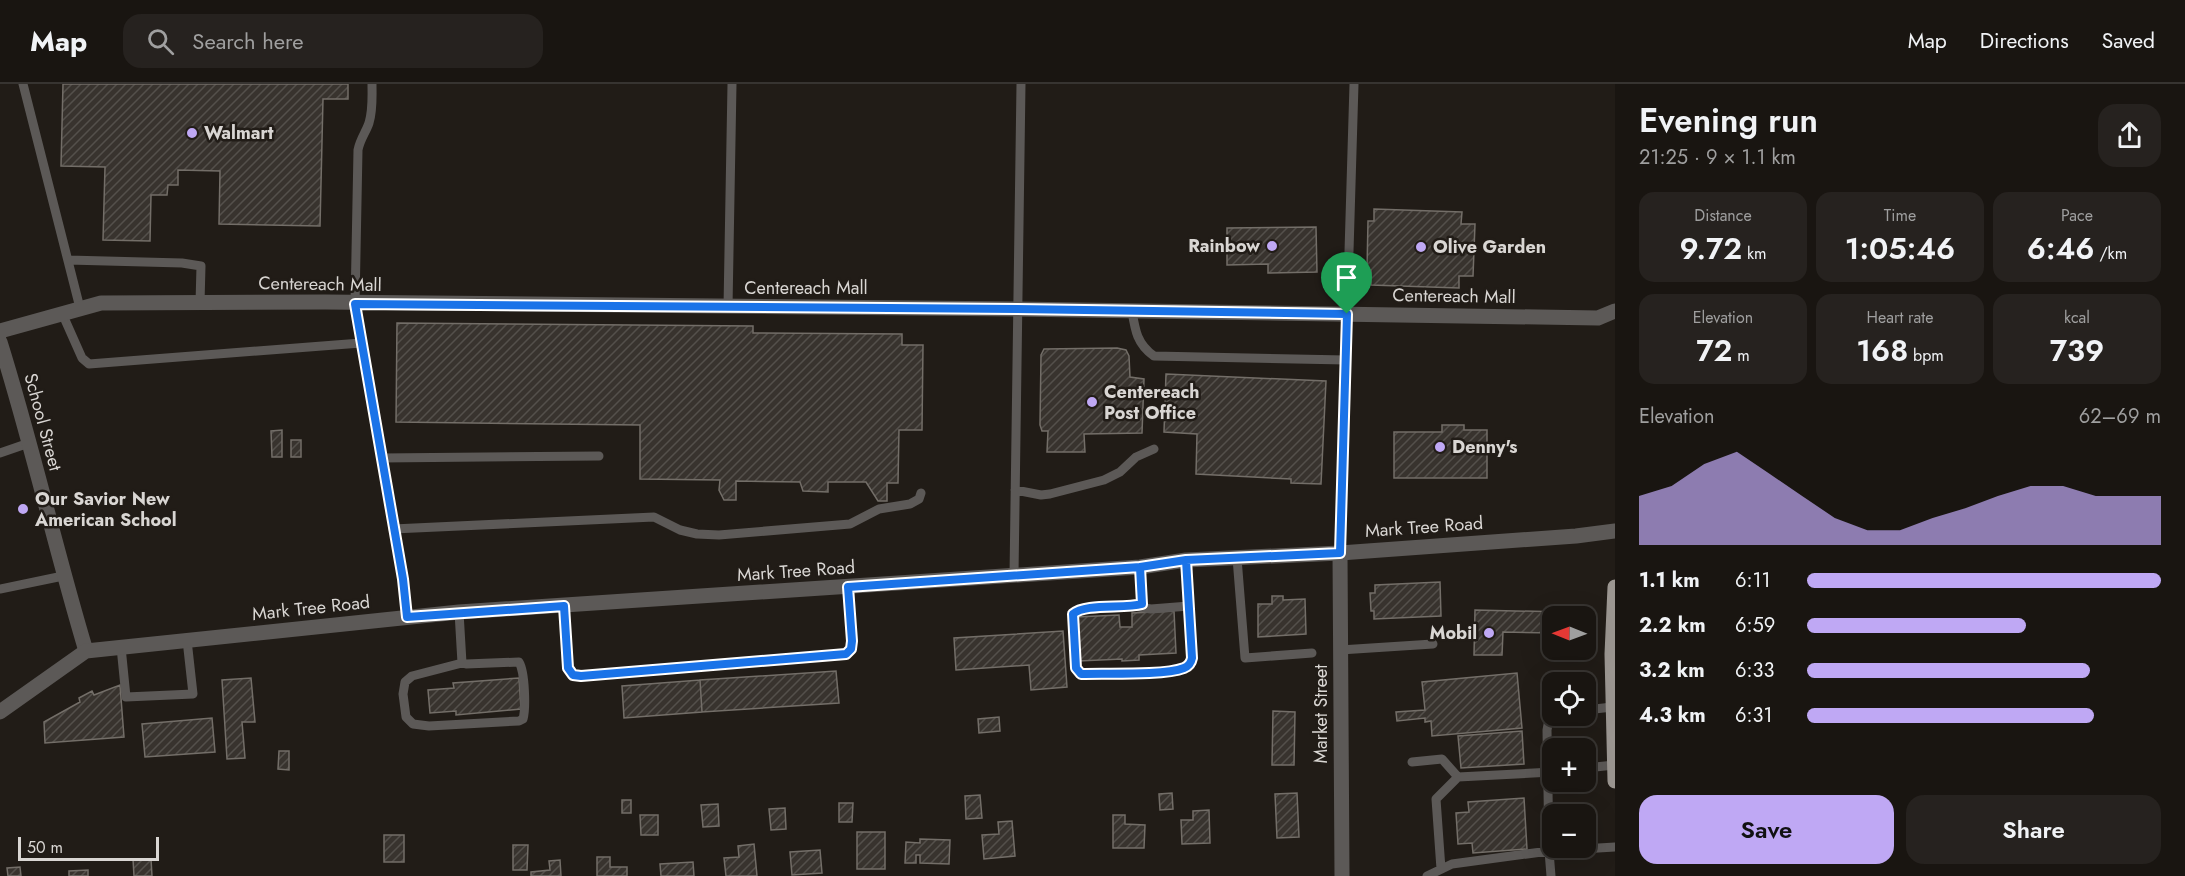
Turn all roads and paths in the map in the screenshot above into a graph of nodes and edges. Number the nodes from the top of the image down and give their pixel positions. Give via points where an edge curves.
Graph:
1 (23, 84) edge
2 (372, 84) edge
3 (732, 84) edge
4 (1021, 84) edge
5 (1354, 84) edge
6 (68, 260) junction
7 (200, 303) junction
8 (355, 304) junction
9 (728, 307) junction
10 (80, 308) junction
11 (1017, 309) junction
12 (1131, 311) junction
13 (1615, 311) edge
14 (62, 313) junction
15 (1347, 314) junction
16 (0, 331) edge
17 (0, 342) edge
18 (361, 343) junction
19 (1346, 360) junction
20 (29, 443) junction
21 (1154, 449) dead end
22 (0, 453) edge
23 (599, 456) dead end
24 (381, 458) junction
25 (1015, 490) junction
26 (921, 493) dead end
27 (393, 529) junction
28 (1615, 531) edge
29 (1340, 553) junction
30 (1237, 558) junction
31 (1186, 560) junction
32 (1140, 567) junction
33 (1014, 575) junction
34 (63, 576) junction
35 (1615, 586) edge
36 (848, 587) junction
37 (0, 589) edge
38 (564, 606) junction
39 (1133, 606) junction
40 (1189, 606) junction
41 (459, 612) junction
42 (407, 617) junction
43 (188, 640) junction
44 (1433, 644) dead end
45 (121, 647) junction
46 (1340, 650) junction
47 (86, 651) junction
48 (1312, 653) dead end
49 (462, 663) junction
50 (1612, 706) junction
51 (1596, 708) edge
52 (0, 712) edge
53 (1412, 762) dead end
54 (1596, 771) edge
55 (1542, 772) edge
56 (1458, 777) junction
57 (1615, 777) edge
58 (1615, 847) edge
59 (1596, 848) edge
60 (1542, 852) edge
61 (1550, 858) edge
62 (1441, 869) junction
63 (1342, 876) edge
64 (1427, 876) edge
65 (1551, 876) edge

1 - 6 lane
2 - 8 lane via 372,110 358,150
3 - 9 lane
4 - 11 lane
5 - 15 lane
6 - 7 lane via 201,266
6 - 10 lane
7 - 8 street, Centereach Mall
7 - 10 street, Centereach Mall via 101,303
8 - 9 street, Centereach Mall
8 - 18 lane
9 - 11 street, Centereach Mall
10 - 14 street, Centereach Mall
11 - 12 street, Centereach Mall
11 - 25 lane
12 - 15 street, Centereach Mall
12 - 19 lane via 1137,338 1154,356
13 - 15 street, Centereach Mall via 1598,318
14 - 16 street, Centereach Mall
14 - 18 lane via 82,358 89,364
15 - 19 lane
17 - 20 street, School Street
18 - 24 lane
19 - 29 lane
20 - 22 lane
20 - 34 street, School Street
21 - 25 lane via 1104,480 1050,494
23 - 24 lane
24 - 27 lane
25 - 33 lane
26 - 27 lane via 910,504 879,509 850,524 719,535 680,530 654,517
27 - 42 lane
28 - 29 street, Mark Tree Road
29 - 30 street, Mark Tree Road
29 - 46 street, Market Street
30 - 31 street, Mark Tree Road
30 - 48 lane via 1245,658
31 - 32 street, Mark Tree Road
31 - 40 lane
32 - 33 street, Mark Tree Road
32 - 39 lane via 1142,604
33 - 36 street, Mark Tree Road
34 - 37 lane
34 - 47 street, School Street
35 - 50 main road
36 - 38 street, Mark Tree Road
36 - 38 lane via 852,641 846,654 581,676 573,675 568,668
38 - 41 street, Mark Tree Road
39 - 40 lane
39 - 40 lane via 1086,609 1073,614 1078,672 1153,672 1186,667 1192,658
41 - 42 street, Mark Tree Road
41 - 49 lane
42 - 43 street, Mark Tree Road
43 - 45 street, Mark Tree Road
43 - 45 lane via 192,694 126,697
44 - 46 lane
45 - 47 street, Mark Tree Road
46 - 63 street, Market Street
47 - 52 street, Mark Tree Road
49 - 49 lane via 412,676 405,682 406,717 413,724 523,719 523,676 519,662
50 - 51 lane
50 - 57 main road
53 - 56 lane via 1442,759
54 - 57 lane
55 - 56 lane
56 - 62 lane via 1436,799
58 - 59 lane
60 - 62 lane via 1452,864
61 - 65 lane
62 - 64 lane

